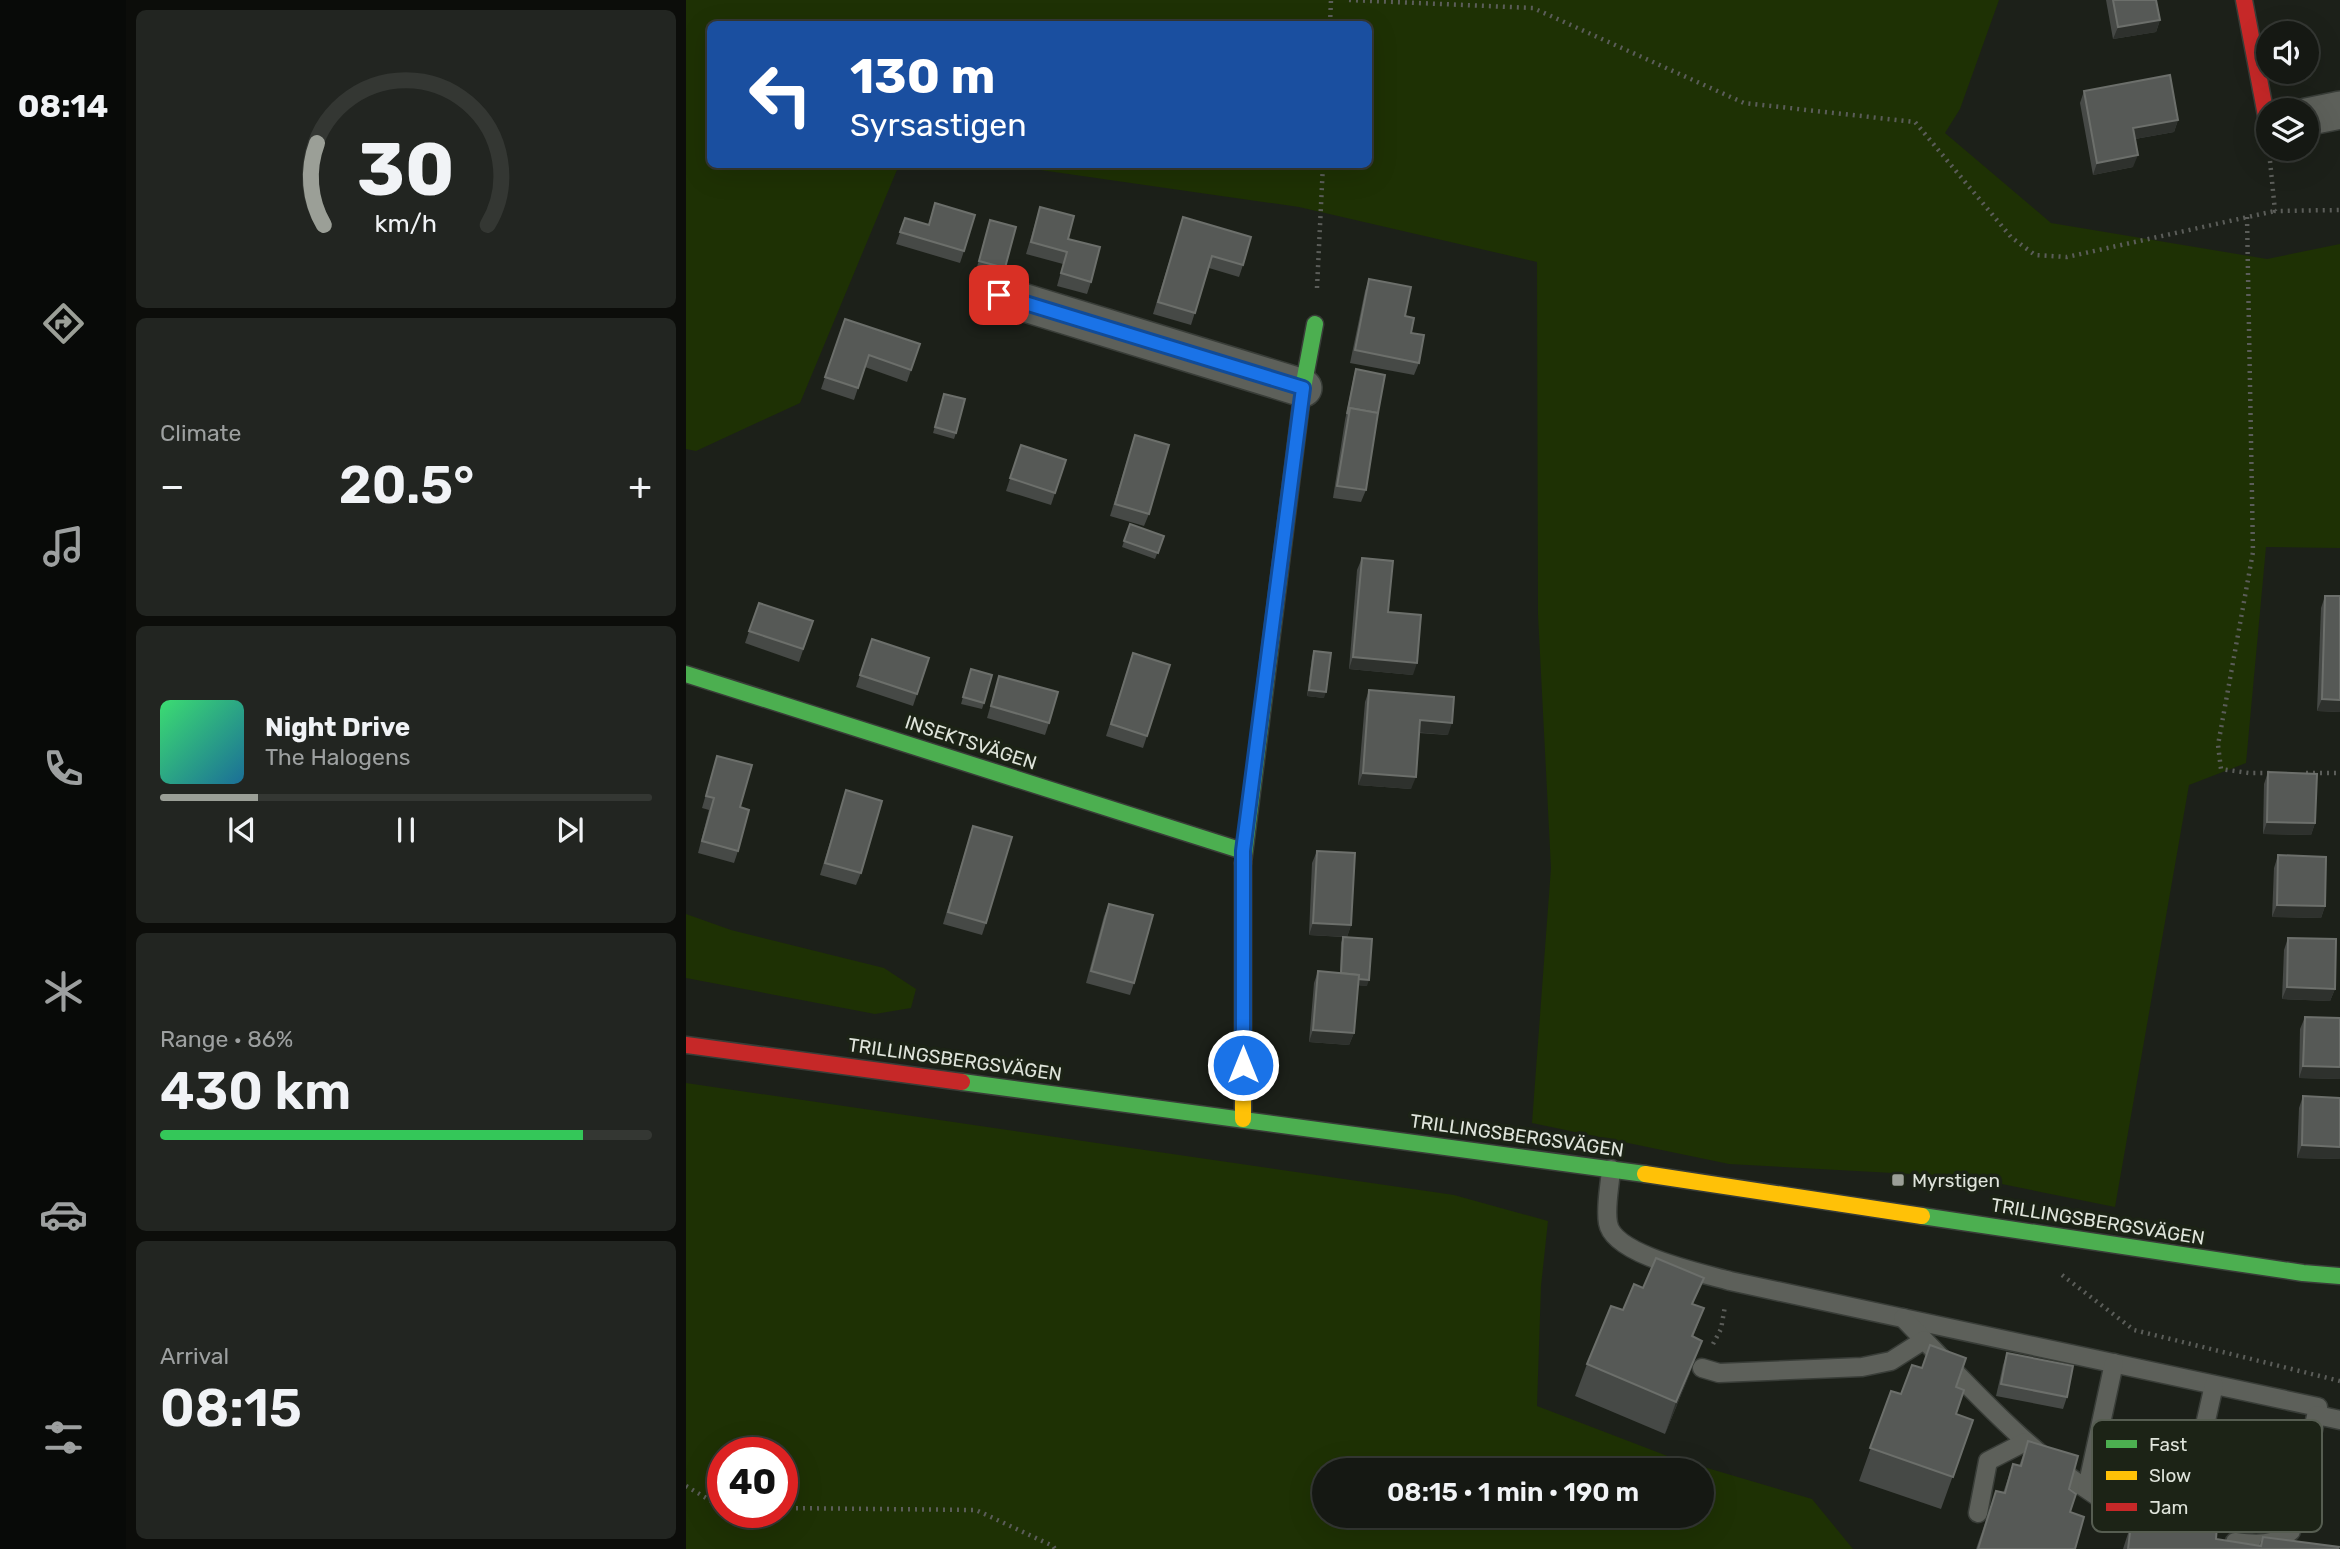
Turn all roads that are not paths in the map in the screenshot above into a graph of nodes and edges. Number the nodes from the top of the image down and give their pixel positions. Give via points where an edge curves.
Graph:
1 (2244, 0) edge
2 (2263, 98) edge
3 (2340, 110) edge
4 (2319, 114) edge
5 (999, 295) dead end
6 (1315, 324) road end
7 (1303, 388) junction
8 (686, 674) edge
9 (1243, 851) junction
10 (686, 1045) edge
11 (1243, 1118) junction
12 (1611, 1169) junction
13 (2340, 1276) edge
14 (1903, 1318) junction
15 (1924, 1340) junction
16 (2114, 1363) junction
17 (1702, 1368) edge
18 (2214, 1385) junction
19 (2316, 1415) junction
20 (2102, 1420) edge
21 (2206, 1420) edge
22 (2315, 1420) edge
23 (2340, 1420) edge
24 (2025, 1442) junction
25 (2092, 1465) edge
26 (2087, 1488) junction
27 (2092, 1491) edge
28 (1978, 1513) dead end
29 (2185, 1532) edge
30 (2290, 1532) edge
31 (2282, 1540) junction
32 (2304, 1545) edge

1 - 2 street
3 - 4 street
5 - 7 street
6 - 7 street
7 - 9 street
8 - 9 street, INSEKTSVÄGEN
9 - 11 street
10 - 11 street, TRILLINGSBERGSVÄGEN
11 - 12 street, TRILLINGSBERGSVÄGEN
12 - 13 street, TRILLINGSBERGSVÄGEN
12 - 14 lane via 1608,1225 1618,1241 1646,1256 1730,1281
14 - 15 lane
14 - 16 lane
15 - 17 lane via 1891,1361 1862,1367 1719,1373
15 - 24 lane
16 - 18 lane
16 - 20 lane
18 - 19 lane via 2318,1407
18 - 21 lane
19 - 22 lane
19 - 23 lane
24 - 26 lane
24 - 28 lane via 1988,1461
25 - 26 lane
26 - 27 lane
29 - 31 lane via 2255,1545
30 - 31 lane
31 - 32 lane

